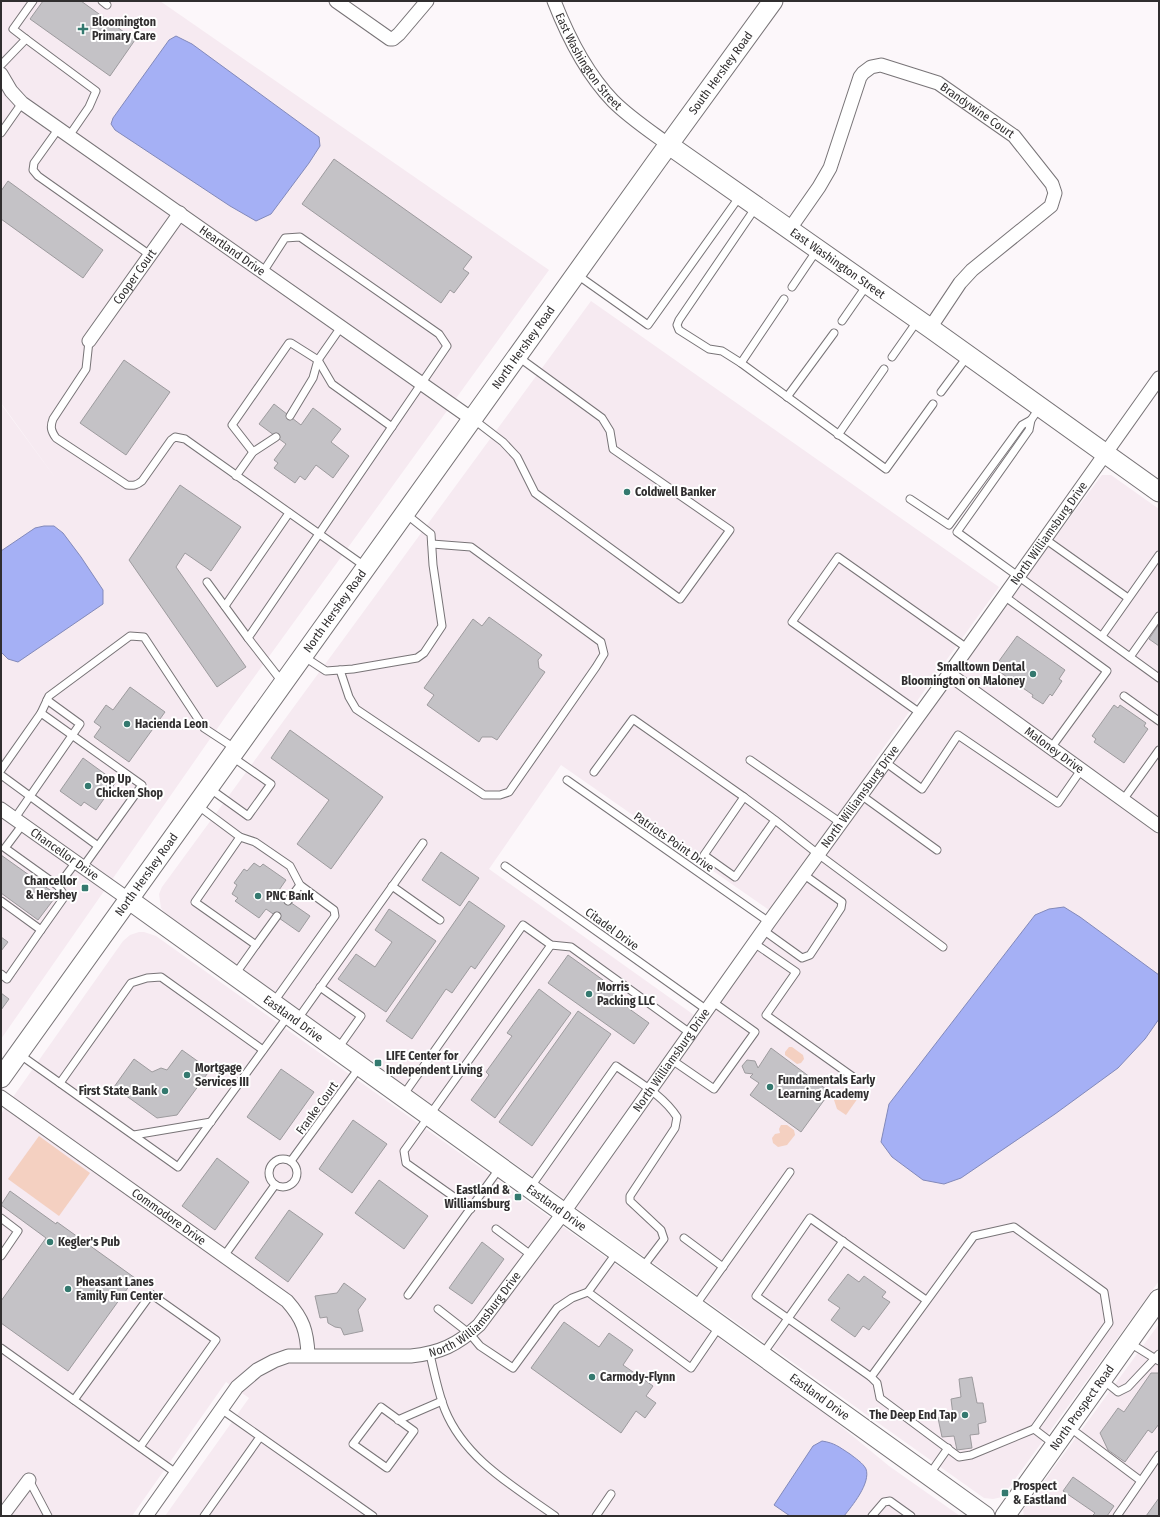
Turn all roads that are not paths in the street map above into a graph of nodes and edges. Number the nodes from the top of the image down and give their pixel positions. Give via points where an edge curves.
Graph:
1 (33, 1) edge
2 (336, 1) edge
3 (427, 1) edge
4 (554, 1) edge
5 (773, 1) edge
6 (26, 39) junction
7 (1, 65) edge
8 (1, 74) edge
9 (22, 103) junction
10 (64, 132) junction
11 (1, 133) edge
12 (669, 145) junction
13 (740, 196) junction
14 (756, 207) junction
15 (180, 213) junction
16 (788, 230) junction
17 (817, 250) junction
18 (150, 255) junction
19 (263, 272) junction
20 (576, 274) junction
21 (867, 285) junction
22 (792, 287) dead end
23 (784, 299) dead end
24 (842, 321) dead end
25 (924, 324) junction
26 (341, 327) junction
27 (834, 333) dead end
28 (89, 341) joint
29 (517, 356) junction
30 (968, 356) junction
31 (892, 357) dead end
32 (318, 360) junction
33 (741, 363) junction
34 (884, 369) dead end
35 (1159, 378) edge
36 (422, 383) junction
37 (941, 392) dead end
38 (787, 397) junction
39 (933, 404) dead end
40 (1035, 413) junction
41 (290, 416) dead end
42 (472, 419) junction
43 (392, 427) junction
44 (838, 435) junction
45 (276, 437) dead end
46 (253, 452) junction
47 (1105, 454) junction
48 (236, 476) junction
49 (1159, 492) edge
50 (910, 499) dead end
51 (289, 513) junction
52 (405, 513) junction
53 (319, 534) junction
54 (1045, 539) junction
55 (432, 544) junction
56 (1159, 555) edge
57 (366, 568) junction
58 (1019, 575) junction
59 (207, 582) dead end
60 (1004, 596) junction
61 (1128, 598) junction
62 (225, 606) junction
63 (1159, 616) edge
64 (1102, 636) junction
65 (248, 638) junction
66 (967, 648) junction
67 (303, 656) junction
68 (1130, 657) junction
69 (340, 670) junction
70 (949, 674) junction
71 (1159, 678) edge
72 (283, 683) junction
73 (1124, 696) dead end
74 (47, 700) junction
75 (41, 713) junction
76 (920, 713) junction
77 (1159, 721) edge
78 (72, 735) junction
79 (1051, 748) junction
80 (1159, 750) edge
81 (233, 753) junction
82 (750, 760) dead end
83 (885, 762) junction
84 (1, 770) edge
85 (1081, 770) junction
86 (594, 772) dead end
87 (1, 775) edge
88 (567, 780) dead end
89 (208, 787) junction
90 (861, 795) junction
91 (30, 796) junction
92 (744, 797) junction
93 (1123, 800) junction
94 (196, 804) junction
95 (1, 809) edge
96 (775, 820) junction
97 (19, 821) junction
98 (1157, 822) edge
99 (840, 824) junction
100 (240, 837) junction
101 (423, 843) dead end
102 (98, 846) junction
103 (3, 847) edge
104 (937, 850) dead end
105 (818, 854) junction
106 (79, 864) junction
107 (505, 866) dead end
108 (804, 874) junction
109 (300, 885) junction
110 (58, 886) junction
111 (392, 886) junction
112 (128, 899) junction
113 (3, 900) edge
114 (288, 901) dead end
115 (277, 916) dead end
116 (440, 920) dead end
117 (766, 926) junction
118 (41, 930) junction
119 (754, 943) junction
120 (256, 945) junction
121 (551, 945) junction
122 (943, 947) dead end
123 (1, 974) edge
124 (233, 976) junction
125 (320, 987) junction
126 (272, 1004) junction
127 (710, 1006) junction
128 (292, 1019) junction
129 (690, 1033) junction
130 (263, 1050) junction
131 (337, 1050) junction
132 (18, 1053) junction
133 (672, 1060) junction
134 (360, 1066) junction
135 (1, 1078) edge
136 (856, 1079) dead end
137 (60, 1083) junction
138 (650, 1090) junction
139 (1, 1097) edge
140 (402, 1097) junction
141 (428, 1116) junction
142 (210, 1122) junction
143 (134, 1135) junction
144 (291, 1162) junction
145 (500, 1167) junction
146 (790, 1172) dead end
147 (275, 1185) junction
148 (530, 1188) junction
149 (471, 1208) junction
150 (564, 1212) junction
151 (1, 1218) edge
152 (496, 1229) dead end
153 (684, 1238) dead end
154 (843, 1241) junction
155 (618, 1250) junction
156 (531, 1255) junction
157 (1, 1256) edge
158 (224, 1256) junction
159 (723, 1267) junction
160 (642, 1268) junction
161 (588, 1292) junction
162 (408, 1295) dead end
163 (926, 1300) junction
164 (695, 1306) junction
165 (1157, 1307) edge
166 (438, 1309) dead end
167 (788, 1319) junction
168 (721, 1325) junction
169 (470, 1334) junction
170 (1128, 1342) junction
171 (1, 1348) edge
172 (430, 1354) junction
173 (308, 1355) junction
174 (762, 1355) junction
175 (1158, 1358) edge
176 (871, 1377) junction
177 (1102, 1379) junction
178 (74, 1400) junction
179 (442, 1401) junction
180 (221, 1408) junction
181 (398, 1420) junction
182 (1068, 1427) junction
183 (1034, 1430) junction
184 (260, 1437) junction
185 (1055, 1445) junction
186 (140, 1447) junction
187 (948, 1448) junction
188 (1159, 1455) edge
189 (176, 1473) junction
190 (928, 1475) junction
191 (29, 1480) joint
192 (1141, 1481) junction
193 (611, 1494) dead end
194 (2, 1516) edge
195 (48, 1516) edge
196 (146, 1516) edge
197 (204, 1516) edge
198 (373, 1516) edge
199 (555, 1516) edge
200 (596, 1516) edge
201 (872, 1516) edge
202 (911, 1516) edge
203 (985, 1516) edge
204 (1005, 1516) edge
205 (1117, 1516) edge

1 - 6 lane via 13,29
2 - 3 street via 390,39 399,34
4 - 12 street, East Washington Street via 574,44 596,81 633,119
5 - 12 main road, South Hershey Road
6 - 7 lane
6 - 10 lane via 96,91 89,107
8 - 9 street, Heartland Drive
9 - 10 street, Heartland Drive
9 - 11 lane
10 - 15 street, Heartland Drive
10 - 18 lane via 34,163 33,170
12 - 13 main road, East Washington Street
12 - 20 main road, North Hershey Road
13 - 14 main road, East Washington Street
13 - 20 lane via 648,325
14 - 16 main road, East Washington Street
14 - 33 lane via 677,325 679,330 709,349 722,351
15 - 18 street, Cooper Court
15 - 19 street, Heartland Drive
16 - 17 main road, East Washington Street
16 - 25 street, Brandywine Court via 830,168 863,72 881,65 938,83 1014,136 1052,184 1055,193 1051,206 972,270
17 - 21 main road, East Washington Street
17 - 22 lane
18 - 28 street, Cooper Court
19 - 26 street, Heartland Drive
19 - 36 lane via 284,238 300,237 439,334 447,346
20 - 29 main road, North Hershey Road
21 - 24 lane
21 - 25 main road, East Washington Street
23 - 33 lane
25 - 30 main road, East Washington Street
25 - 31 lane
26 - 32 lane
26 - 36 street, Heartland Drive
27 - 38 lane
28 - 48 lane via 86,369 51,424 51,430 56,438 127,485 138,485 170,440 175,437 185,439
29 - 42 main road, North Hershey Road
29 - 42 lane via 602,418 610,431 613,449 730,530 680,599 535,493 517,457 503,442
30 - 37 lane
30 - 40 main road, East Washington Street
32 - 41 lane via 313,378
32 - 43 lane via 332,384
32 - 46 lane via 292,342 289,343 232,425
33 - 38 lane
34 - 44 lane
35 - 47 street, North Williamsburg Drive
36 - 42 street, Heartland Drive
36 - 43 lane
38 - 44 lane
39 - 44 lane via 886,469
40 - 47 main road, East Washington Street
40 - 50 lane via 1022,425 949,525
40 - 58 lane via 1029,430 957,532
42 - 52 main road, North Hershey Road
43 - 53 lane
45 - 46 lane
46 - 48 lane
47 - 49 main road, East Washington Street
47 - 54 street, North Williamsburg Drive
48 - 51 lane
51 - 53 lane
51 - 62 lane
52 - 55 lane via 431,534
52 - 57 main road, North Hershey Road
53 - 57 lane
53 - 65 lane
54 - 58 street, North Williamsburg Drive
54 - 61 lane
55 - 69 lane via 442,626 424,653 416,658
55 - 69 lane via 472,547 601,642 604,654 510,792 484,795 356,709
56 - 61 lane
57 - 67 main road, North Hershey Road
58 - 60 street, North Williamsburg Drive
58 - 64 lane
59 - 62 lane
60 - 66 street, North Williamsburg Drive
60 - 79 lane via 1107,671
61 - 64 lane
62 - 65 lane
63 - 68 lane
64 - 68 lane
65 - 72 lane
66 - 70 street, North Williamsburg Drive
66 - 76 lane via 838,557 792,622
67 - 69 lane via 326,671
67 - 72 main road, North Hershey Road
68 - 71 lane
70 - 76 street, North Williamsburg Drive
70 - 79 street, Maloney Drive
72 - 81 main road, North Hershey Road
73 - 77 lane
74 - 75 lane
74 - 78 lane via 80,724
74 - 81 lane via 130,636 144,637 204,728
75 - 78 lane
75 - 84 lane
76 - 83 street, North Williamsburg Drive
78 - 91 lane
78 - 102 lane via 142,785
79 - 85 street, Maloney Drive
80 - 93 lane
81 - 89 main road, North Hershey Road
81 - 89 lane via 271,784 248,816
82 - 99 lane
83 - 85 lane via 922,788 958,735 1058,803
83 - 90 street, North Williamsburg Drive
85 - 93 street, Maloney Drive
86 - 92 lane via 633,719
87 - 91 lane
88 - 117 lane, Patriots Point Drive
89 - 94 main road, North Hershey Road
90 - 99 street, North Williamsburg Drive
90 - 104 lane
91 - 97 lane
91 - 102 lane
92 - 96 lane
92 - 96 lane via 704,855 735,877
93 - 98 street, Maloney Drive
94 - 100 lane
94 - 112 main road, North Hershey Road
95 - 97 street, Chancellor Drive
96 - 105 lane
97 - 103 lane
97 - 106 street, Chancellor Drive
99 - 105 street, North Williamsburg Drive
100 - 109 lane via 255,842 290,866
100 - 120 lane via 195,902
101 - 111 lane
102 - 106 lane
103 - 110 lane via 26,868 46,882
105 - 108 street, North Williamsburg Drive
105 - 122 lane
106 - 110 lane
106 - 112 street, Chancellor Drive
107 - 127 lane, Citadel Drive
108 - 117 street, North Williamsburg Drive
108 - 117 lane, Patriots Point Drive via 842,902 842,908 810,955 802,958
109 - 114 lane
109 - 126 lane via 334,910 335,916
110 - 118 lane via 66,896
111 - 116 lane
111 - 125 lane
112 - 124 main road, Eastland Drive
112 - 132 main road, North Hershey Road
113 - 118 lane via 23,913
115 - 120 lane
117 - 119 street, North Williamsburg Drive
118 - 123 lane via 7,978
119 - 127 street, North Williamsburg Drive
119 - 136 lane via 796,972 766,1015
120 - 124 lane
121 - 129 lane via 571,947
121 - 140 lane via 524,925
121 - 141 lane
124 - 126 main road, Eastland Drive
125 - 128 lane
125 - 131 lane via 361,1016
126 - 128 main road, Eastland Drive
127 - 129 street, North Williamsburg Drive
127 - 133 lane, Citadel Drive via 755,1032 714,1089
128 - 130 lane
128 - 131 main road, Eastland Drive
129 - 133 street, North Williamsburg Drive
130 - 137 lane via 161,977 147,978 131,983
130 - 142 lane
131 - 134 main road, Eastland Drive
132 - 135 main road, North Hershey Road
132 - 137 lane
133 - 138 street, North Williamsburg Drive
134 - 140 main road, Eastland Drive
134 - 144 lane, Franke Court
137 - 143 lane
138 - 148 lane via 616,1066
138 - 150 street, North Williamsburg Drive
138 - 160 lane via 677,1117 675,1128 630,1196 630,1201 661,1230 664,1239
139 - 158 street, Commodore Drive
140 - 141 main road, Eastland Drive
141 - 145 main road, Eastland Drive
141 - 149 lane via 404,1151 406,1163
142 - 143 lane
142 - 143 lane via 178,1167
144 - 147 lane via 297,1168 295,1181 283,1188
144 - 147 lane via 283,1159 271,1165 268,1173
145 - 148 main road, Eastland Drive
145 - 149 lane
146 - 159 lane
147 - 158 lane
148 - 150 main road, Eastland Drive
149 - 162 lane
150 - 155 main road, Eastland Drive
150 - 156 street, North Williamsburg Drive
151 - 157 lane via 18,1231
152 - 156 lane
153 - 159 lane
154 - 163 lane
154 - 167 lane
154 - 167 lane via 810,1218 756,1296
155 - 160 main road, Eastland Drive
155 - 161 lane
156 - 169 street, North Williamsburg Drive
158 - 173 street, Commodore Drive via 287,1301 296,1311 304,1325
159 - 164 lane
160 - 164 main road, Eastland Drive
161 - 168 lane via 691,1368
161 - 169 lane via 572,1298 557,1308 513,1368 480,1346
163 - 176 lane
163 - 183 lane via 974,1236 1014,1227 1104,1292 1109,1323
164 - 168 main road, Eastland Drive
165 - 170 main road, North Prospect Road
166 - 169 lane
167 - 174 lane
167 - 176 lane
168 - 174 main road, Eastland Drive
169 - 172 street, North Williamsburg Drive via 451,1346
170 - 175 lane
170 - 177 main road, North Prospect Road
171 - 178 lane
172 - 173 street, North Williamsburg Drive
172 - 179 lane
173 - 180 street, North Williamsburg Drive via 288,1356 257,1370 237,1387
174 - 190 main road, Eastland Drive
175 - 177 lane via 1128,1387 1118,1392
176 - 187 lane via 877,1383 880,1398
177 - 182 main road, North Prospect Road
178 - 186 lane
178 - 186 lane via 150,1294 216,1340
179 - 181 lane
179 - 199 lane via 455,1430 474,1454 485,1465
180 - 184 lane
180 - 189 street, North Williamsburg Drive
181 - 181 lane via 414,1431 387,1468 353,1444 381,1407
182 - 185 main road, North Prospect Road
182 - 192 lane
183 - 185 lane
183 - 187 lane via 971,1455 959,1456
184 - 197 lane
184 - 198 lane
185 - 204 main road, North Prospect Road
186 - 189 lane
187 - 190 lane
188 - 192 lane
189 - 196 street, North Williamsburg Drive
190 - 203 main road, Eastland Drive
191 - 194 street
191 - 195 lane
192 - 205 lane
193 - 200 lane
201 - 202 lane via 884,1502 890,1501

